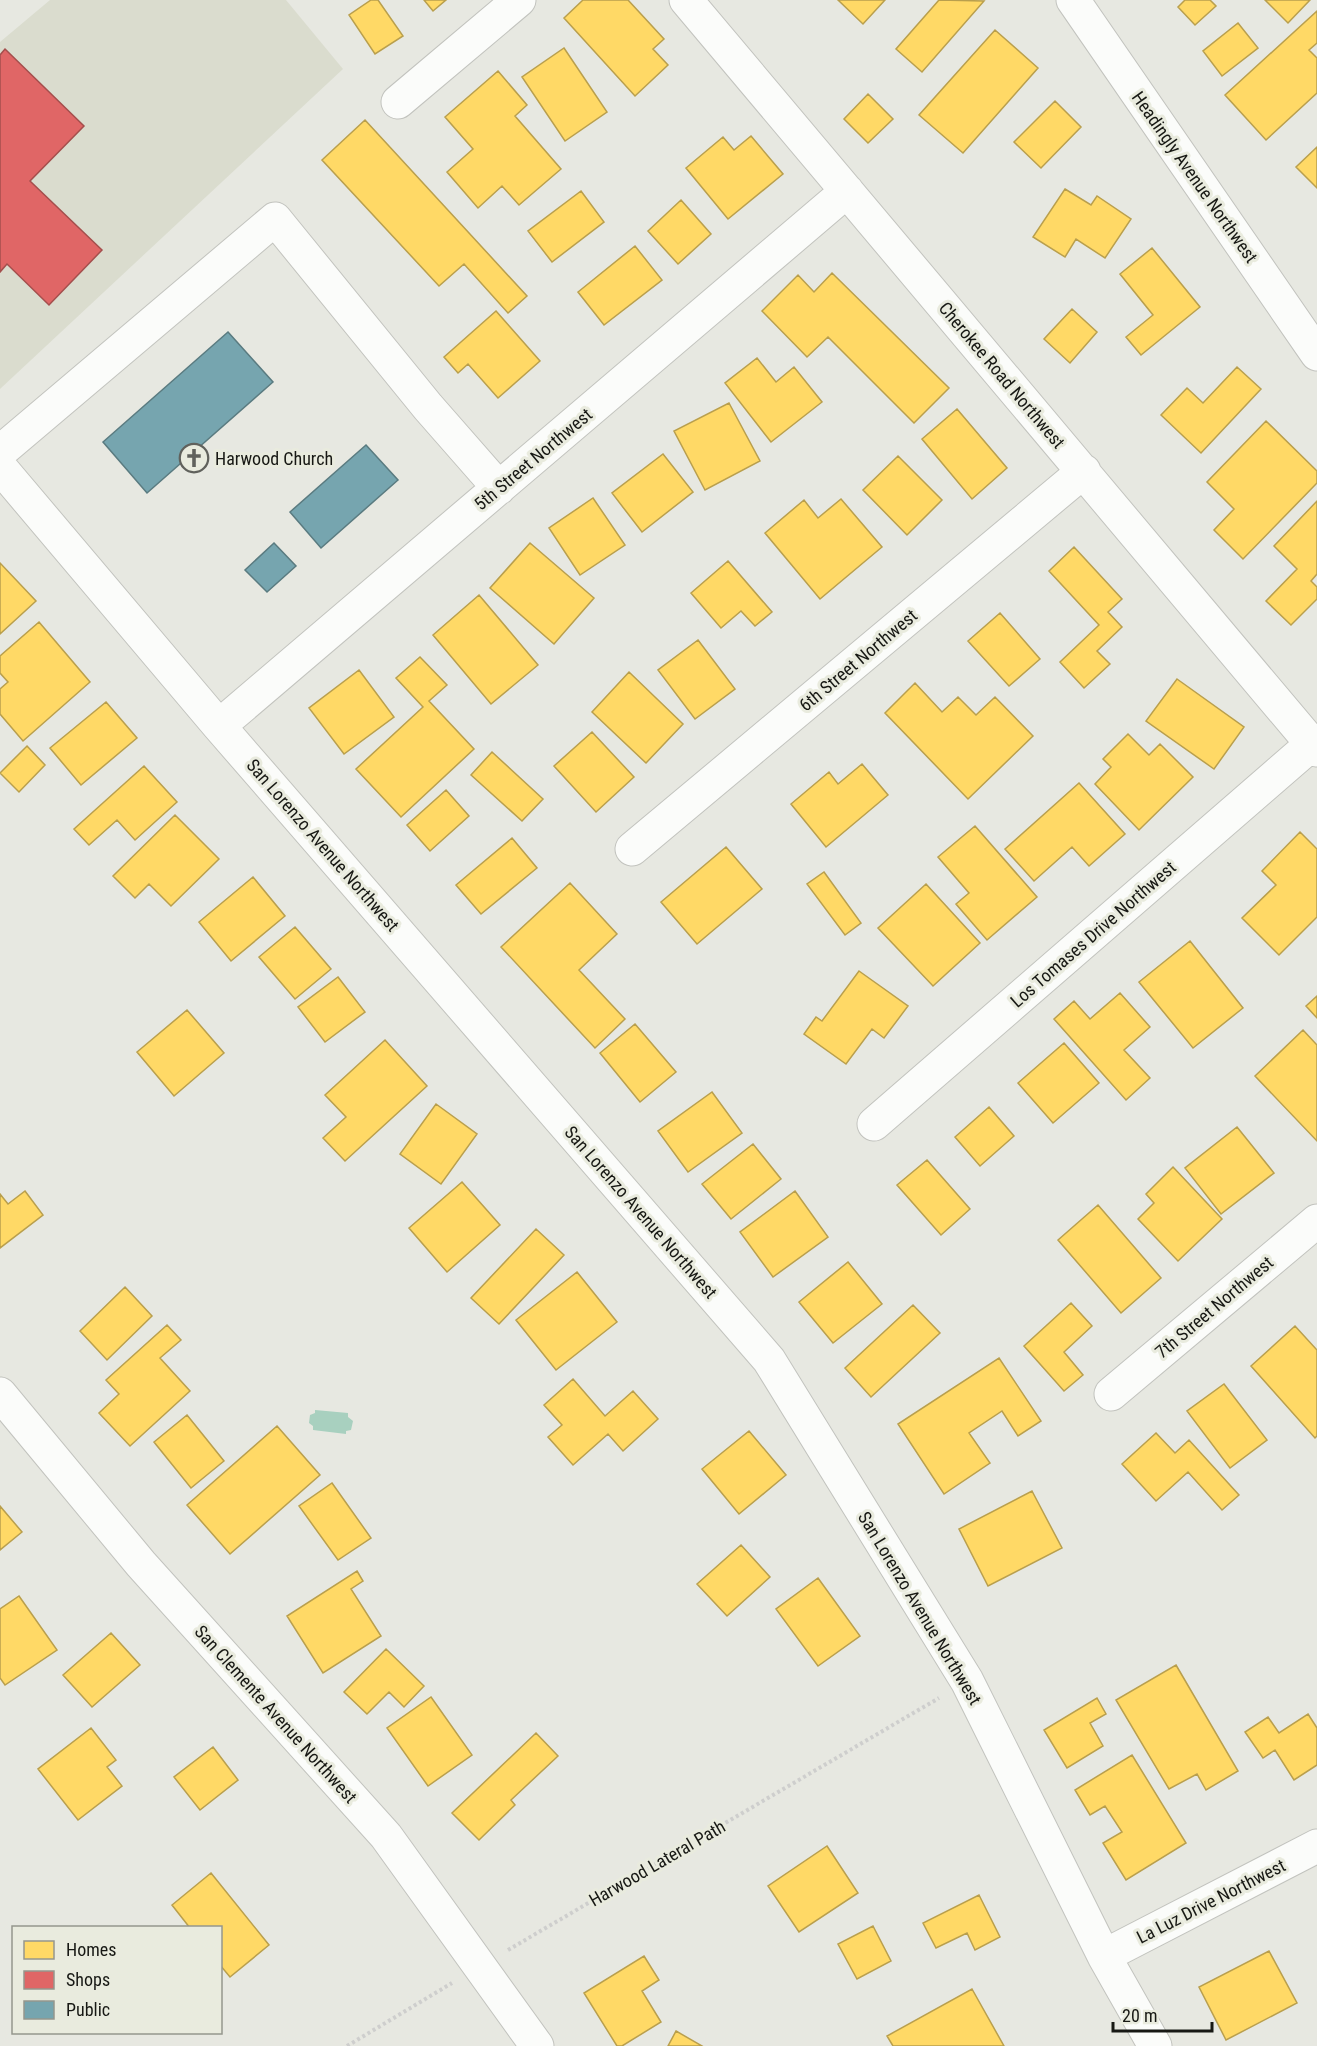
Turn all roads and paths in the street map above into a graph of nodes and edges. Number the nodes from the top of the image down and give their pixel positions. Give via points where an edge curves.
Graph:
1 (519, 0) edge
2 (686, 0) edge
3 (1073, 0) edge
4 (398, 102) dead end
5 (847, 191) junction
6 (1317, 354) edge
7 (0, 452) edge
8 (0, 467) edge
9 (1084, 471) junction
10 (499, 488) junction
11 (219, 726) junction
12 (1314, 747) edge
13 (632, 849) dead end
14 (874, 1124) dead end
15 (1317, 1221) edge
16 (1111, 1394) dead end
17 (0, 1395) edge
18 (967, 1681) junction
19 (1317, 1846) edge
20 (1104, 1956) junction
21 (479, 1967) junction
22 (347, 2046) edge
23 (537, 2046) edge
24 (1155, 2046) edge

1 - 4 street
2 - 5 street, Cherokee Road Northwest
3 - 6 street, Headingly Avenue Northwest
5 - 9 street, Cherokee Road Northwest
5 - 10 street, 5th Street Northwest
7 - 10 street via 275,219
8 - 11 street, San Lorenzo Avenue Northwest
9 - 12 street, Cherokee Road Northwest
9 - 13 street, 6th Street Northwest
10 - 11 street, 5th Street Northwest
11 - 18 street, San Lorenzo Avenue Northwest via 769,1359
12 - 14 street, Los Tomases Drive Northwest
15 - 16 street, 7th Street Northwest
17 - 21 street, San Clemente Avenue Northwest via 141,1564 386,1836
18 - 20 street, San Lorenzo Avenue Northwest
18 - 21 path, Harwood Lateral Path
19 - 20 street, La Luz Drive Northwest
20 - 24 street, San Lorenzo Avenue Northwest
21 - 22 path, Harwood Lateral Path
21 - 23 street, San Clemente Avenue Northwest

